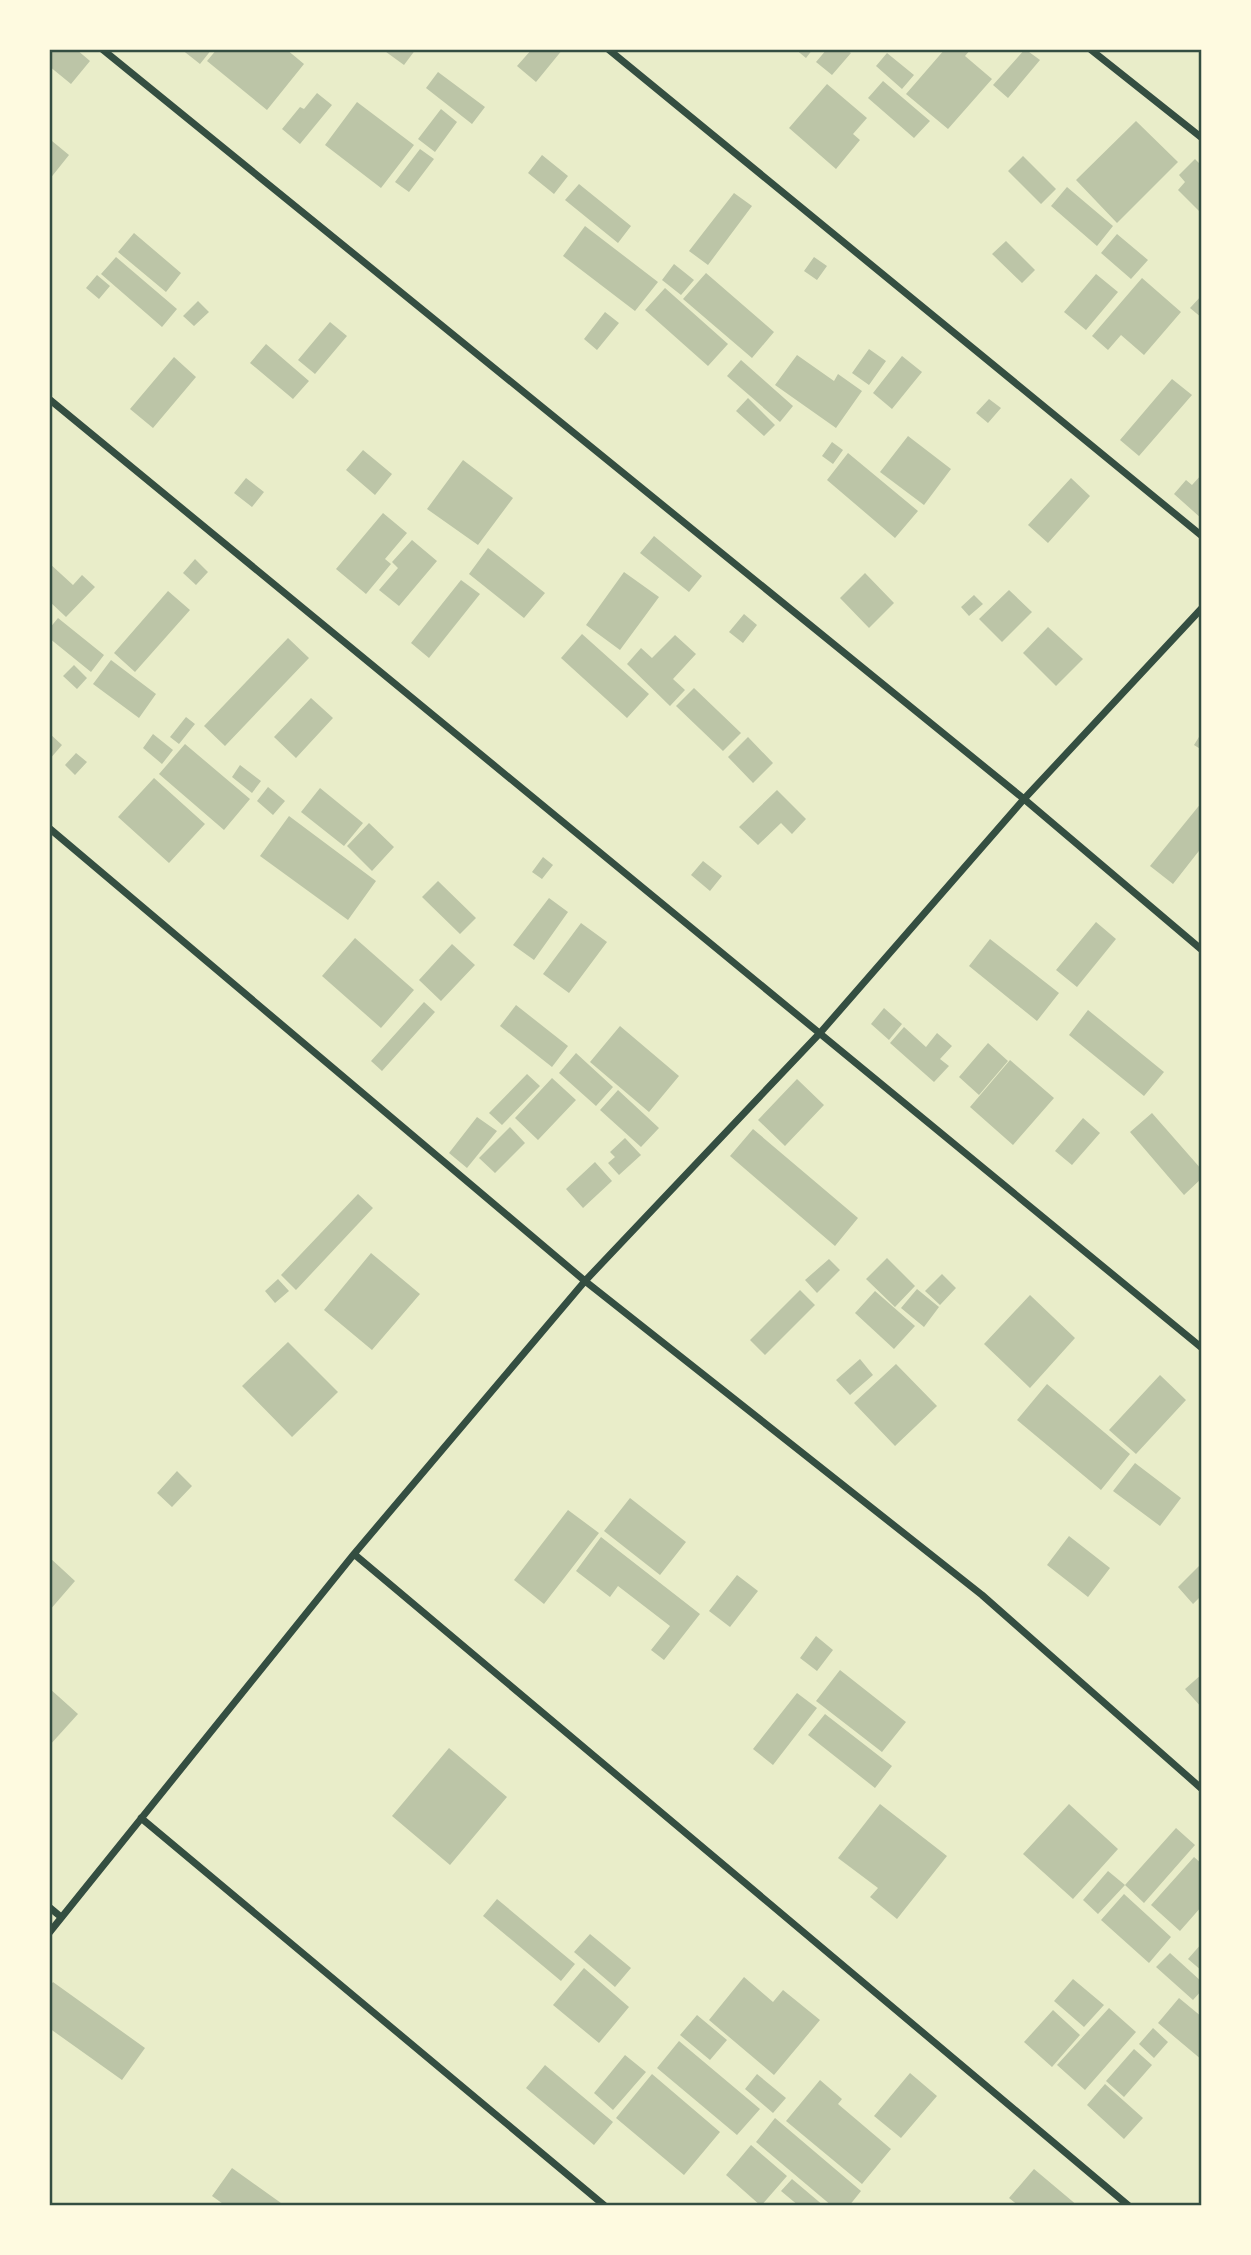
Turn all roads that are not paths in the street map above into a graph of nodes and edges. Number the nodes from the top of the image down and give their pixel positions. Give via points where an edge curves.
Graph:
1 (102, 49) edge
2 (608, 49) edge
3 (1090, 49) edge
4 (1202, 138) edge
5 (49, 399) edge
6 (1202, 536) edge
7 (1202, 608) edge
8 (1024, 799) junction
9 (49, 828) edge
10 (1202, 950) edge
11 (820, 1033) junction
12 (585, 1280) junction
13 (1202, 1348) edge
14 (354, 1555) junction
15 (1202, 1789) edge
16 (141, 1818) junction
17 (49, 1908) edge
18 (61, 1917) junction
19 (49, 1933) edge
20 (605, 2206) edge
21 (1129, 2206) edge

1 - 8 street
2 - 6 street
3 - 4 street
5 - 11 street
7 - 8 street
8 - 10 street
8 - 11 street
9 - 12 street
11 - 12 street
11 - 13 street
12 - 14 street
12 - 15 street via 982,1595
14 - 16 street
14 - 21 street
16 - 18 street
16 - 20 street
17 - 18 street
18 - 19 street

